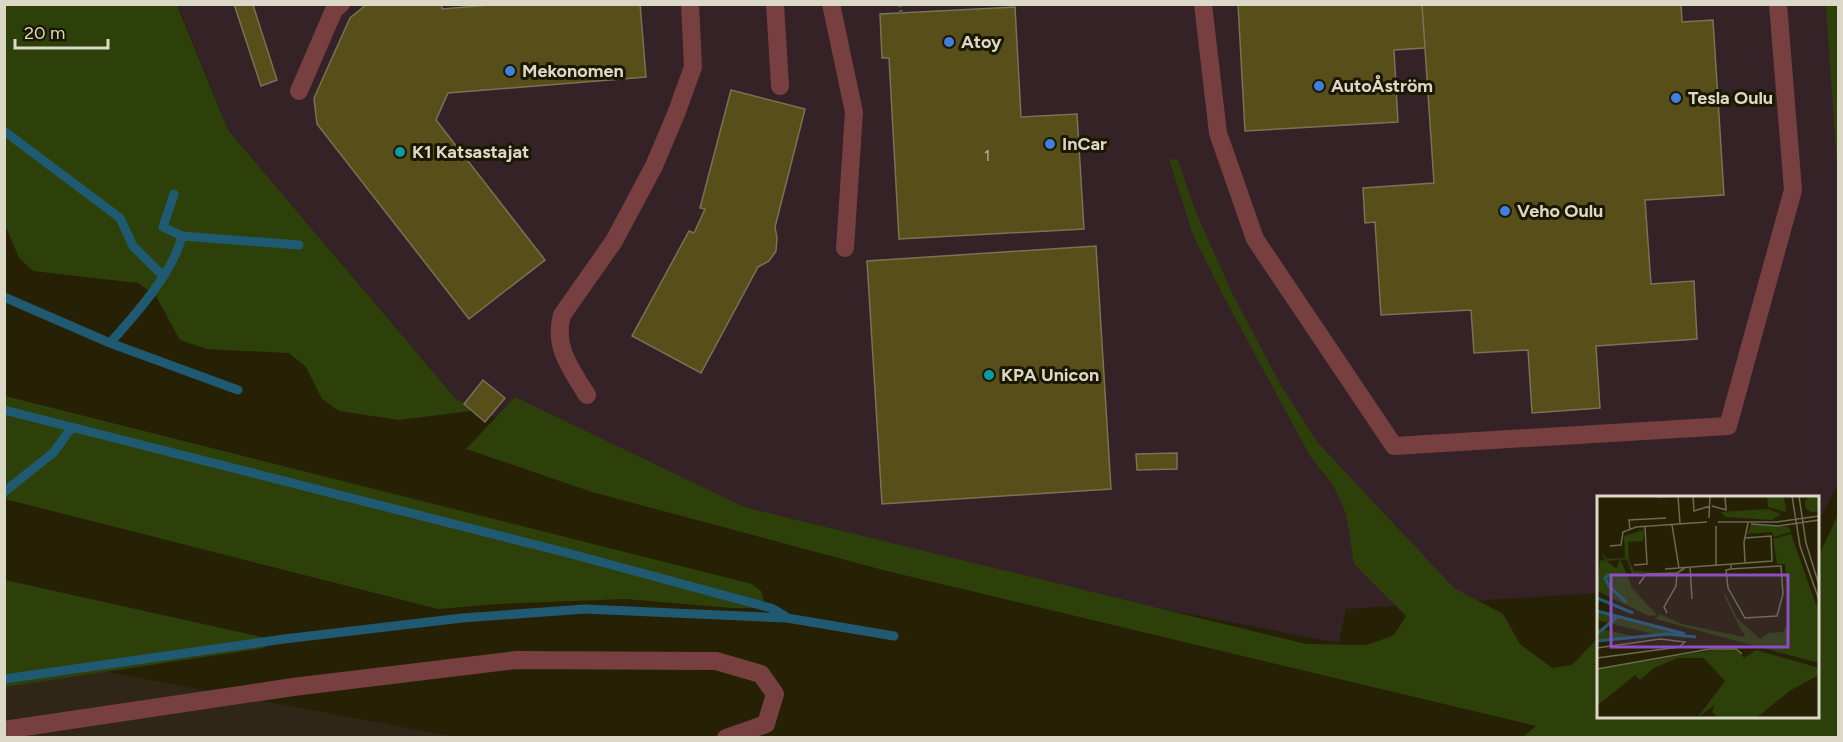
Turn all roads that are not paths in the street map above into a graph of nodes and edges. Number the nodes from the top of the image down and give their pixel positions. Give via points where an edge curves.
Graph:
1 (341, 4) edge
2 (690, 4) edge
3 (775, 4) edge
4 (831, 4) edge
5 (1203, 4) edge
6 (1778, 4) edge
7 (780, 86) dead end
8 (299, 91) dead end
9 (845, 248) dead end
10 (587, 395) dead end
11 (4, 730) edge
12 (726, 738) edge

1 - 8 lane via 334,10
2 - 10 lane via 693,67 676,114 654,166 614,241 562,315 560,346
3 - 7 lane
4 - 9 lane via 854,112
5 - 6 lane via 1218,133 1256,239 1394,446 1728,426 1793,190
11 - 12 lane via 293,687 516,660 716,661 761,674 775,694 766,724

